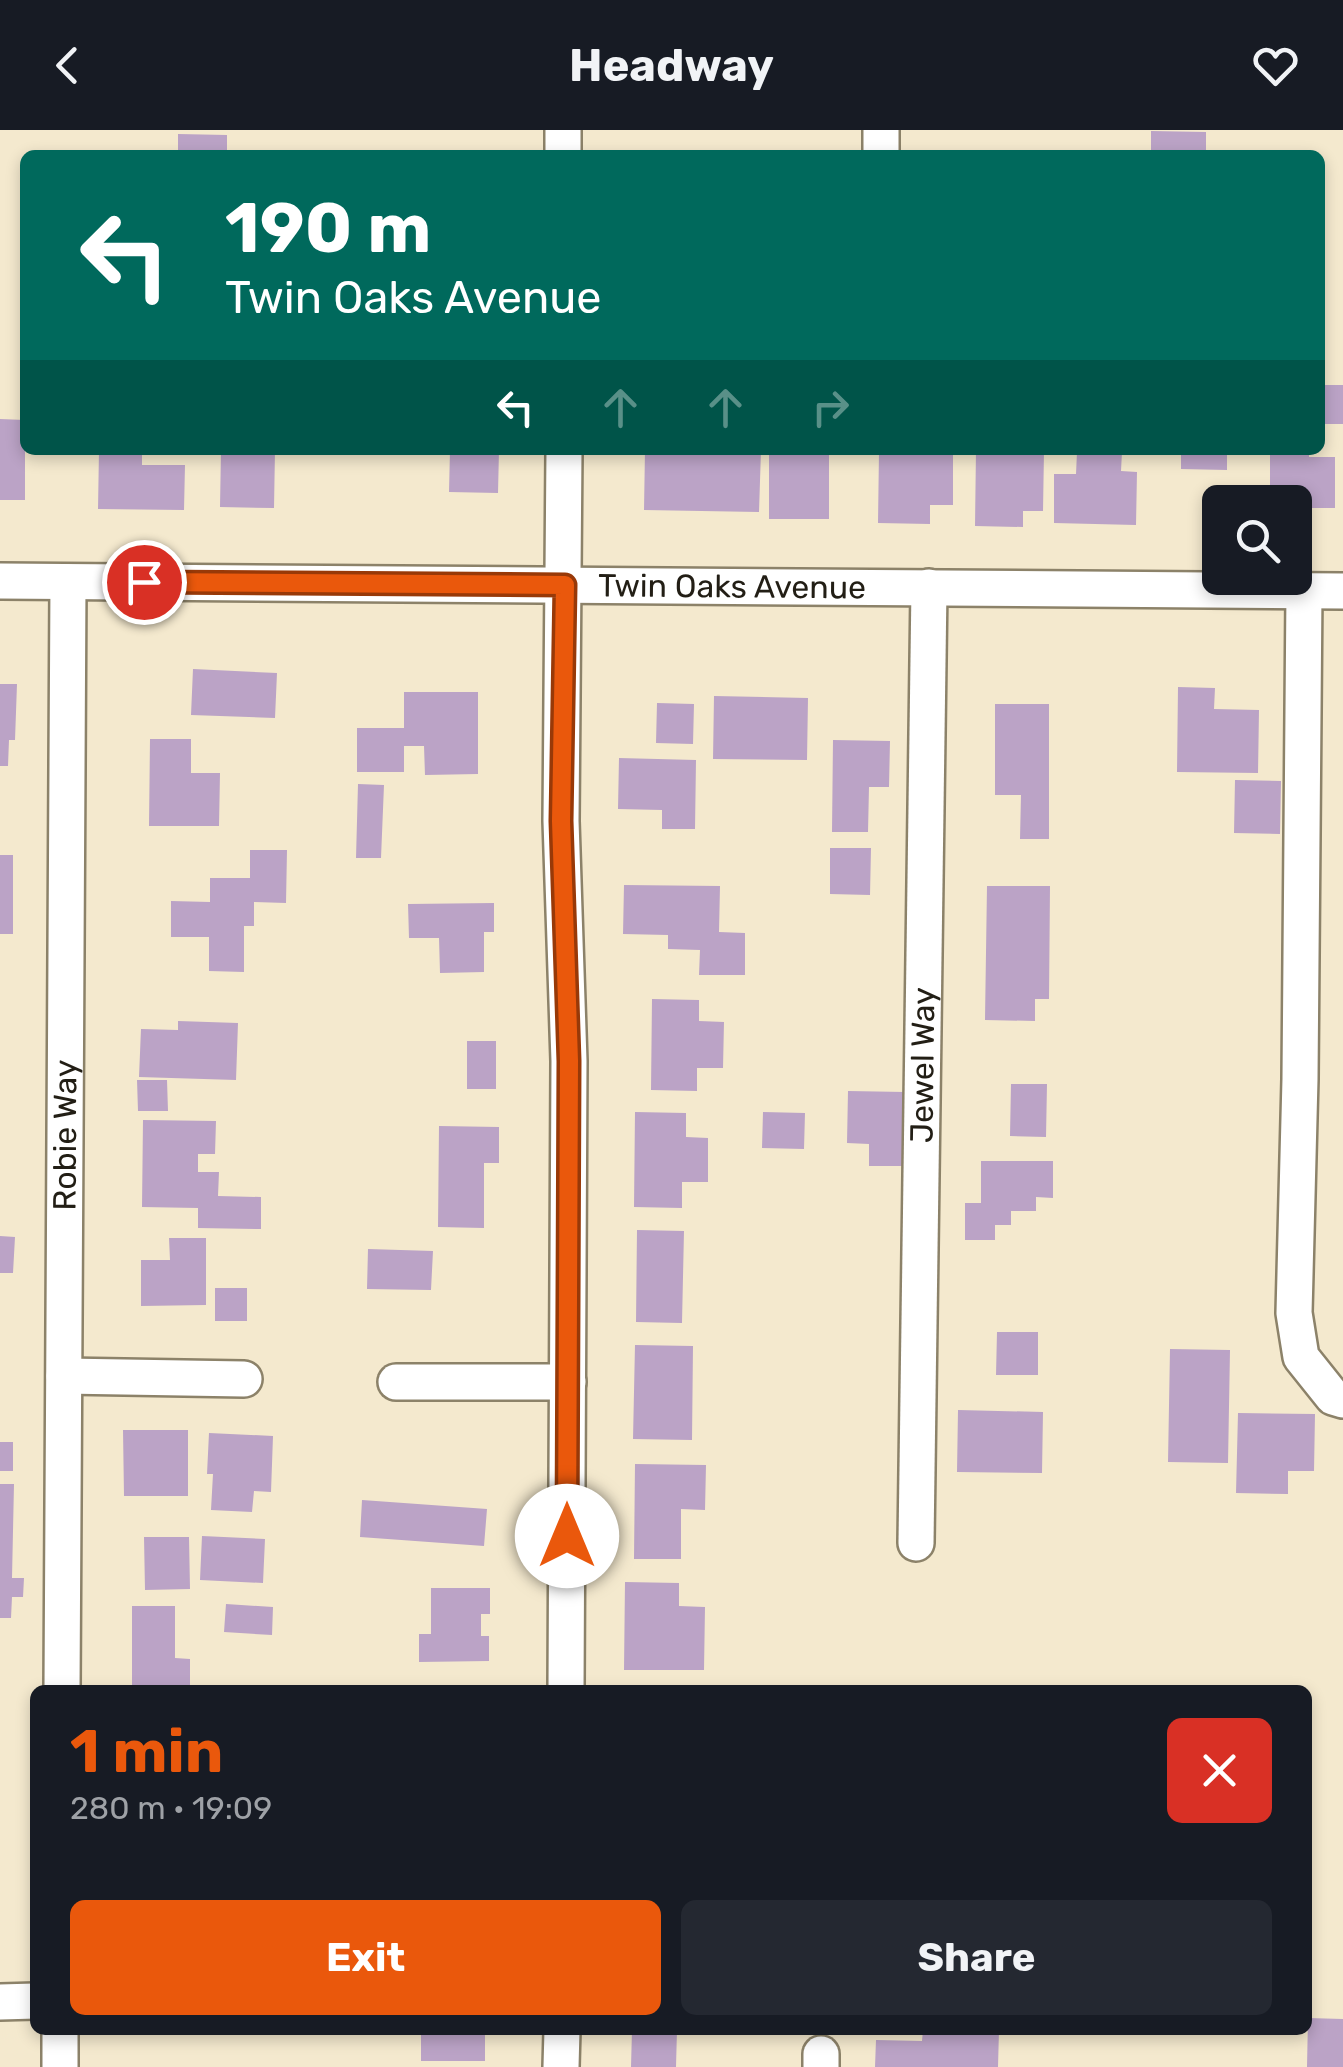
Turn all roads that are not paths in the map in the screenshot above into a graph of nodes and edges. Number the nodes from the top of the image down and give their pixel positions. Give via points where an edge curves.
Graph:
1 (564, 455) edge
2 (0, 581) edge
3 (68, 582) junction
4 (565, 585) junction
5 (929, 587) junction
6 (1202, 589) edge
7 (1312, 590) edge
8 (1343, 590) edge
9 (1304, 595) edge
10 (64, 1376) junction
11 (244, 1379) dead end
12 (396, 1382) dead end
13 (568, 1382) junction
14 (1343, 1400) edge
15 (916, 1543) dead end
16 (62, 1685) edge
17 (566, 1685) edge
18 (30, 2001) edge
19 (0, 2002) edge
20 (60, 2035) edge
21 (562, 2035) edge
22 (60, 2067) edge
23 (561, 2067) edge

1 - 4 street
2 - 3 street, Twin Oaks Avenue
3 - 4 street, Twin Oaks Avenue
3 - 10 street, Robie Way
4 - 5 street, Twin Oaks Avenue
4 - 13 street
5 - 6 street, Twin Oaks Avenue
5 - 15 street, Jewel Way
7 - 8 street, Twin Oaks Avenue
9 - 14 street via 1294,1313 1302,1358 1333,1397
10 - 11 street
10 - 16 street, Robie Way
12 - 13 street
13 - 17 street
18 - 19 street
20 - 22 street
21 - 23 street

